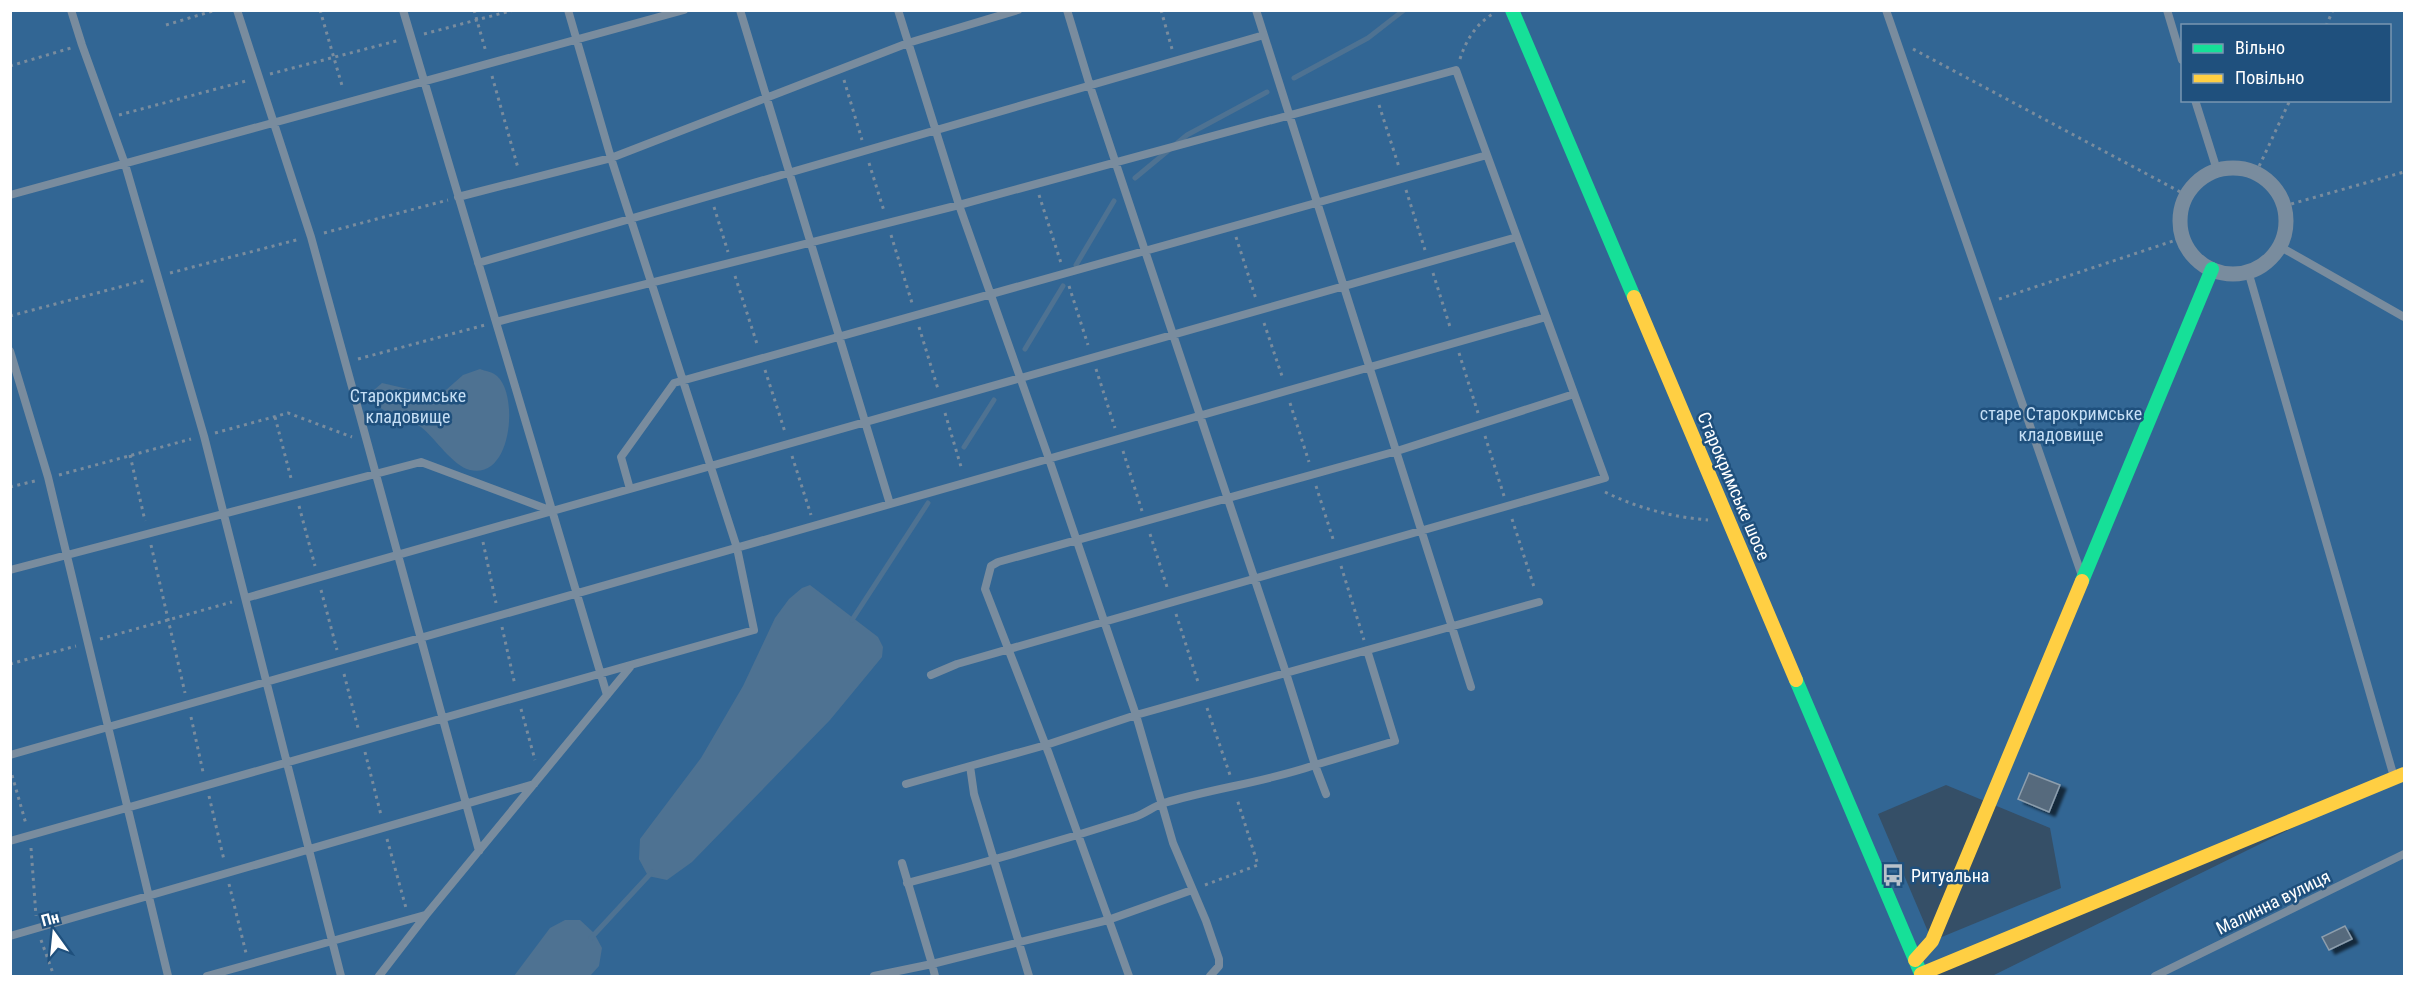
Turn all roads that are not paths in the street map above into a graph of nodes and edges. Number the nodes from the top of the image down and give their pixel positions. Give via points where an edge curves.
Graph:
1 (71, 10) edge
2 (237, 10) edge
3 (403, 10) edge
4 (568, 10) edge
5 (684, 10) edge
6 (740, 10) edge
7 (898, 10) edge
8 (1018, 10) edge
9 (1067, 10) edge
10 (1256, 10) edge
11 (1512, 10) edge
12 (1886, 10) edge
13 (2167, 10) edge
14 (1264, 35) junction
15 (577, 40) junction
16 (908, 43) junction
17 (2181, 57) edge
18 (424, 82) junction
19 (1090, 86) junction
20 (767, 98) junction
21 (2196, 102) edge
22 (1289, 114) junction
23 (274, 123) junction
24 (936, 131) junction
25 (1487, 155) junction
26 (611, 158) junction
27 (1116, 162) junction
28 (124, 164) junction
29 (2217, 170) junction
30 (790, 174) junction
31 (10, 195) edge
32 (458, 197) junction
33 (1318, 203) junction
34 (959, 205) junction
35 (631, 219) junction
36 (1517, 237) junction
37 (810, 242) junction
38 (2279, 246) junction
39 (1146, 251) junction
40 (478, 263) junction
41 (2212, 270) junction
42 (2248, 271) junction
43 (651, 282) junction
44 (1344, 286) junction
45 (990, 294) junction
46 (1546, 317) junction
47 (2404, 317) edge
48 (496, 322) junction
49 (1174, 334) junction
50 (839, 336) junction
51 (10, 351) edge
52 (1370, 367) junction
53 (1019, 378) junction
54 (683, 381) junction
55 (1574, 394) junction
56 (1201, 416) junction
57 (866, 422) junction
58 (1397, 451) junction
59 (1049, 459) junction
60 (710, 466) junction
61 (375, 474) junction
62 (630, 489) junction
63 (1228, 498) junction
64 (890, 504) junction
65 (552, 512) junction
66 (224, 513) junction
67 (1422, 530) junction
68 (1076, 542) junction
69 (737, 548) junction
70 (67, 554) junction
71 (398, 555) junction
72 (10, 570) edge
73 (1255, 579) junction
74 (2083, 579) junction
75 (576, 594) junction
76 (246, 598) junction
77 (1539, 602) dead end
78 (1103, 622) junction
79 (1453, 626) junction
80 (420, 639) junction
81 (1008, 650) junction
82 (1367, 650) junction
83 (632, 665) junction
84 (1286, 673) junction
85 (600, 674) junction
86 (931, 675) dead end
87 (267, 682) junction
88 (1471, 687) dead end
89 (607, 695) junction
90 (1136, 715) junction
91 (442, 719) junction
92 (108, 728) junction
93 (1046, 746) junction
94 (10, 755) edge
95 (288, 763) junction
96 (1315, 765) junction
97 (970, 766) junction
98 (2400, 776) edge
99 (534, 784) junction
100 (906, 784) dead end
101 (1326, 794) dead end
102 (466, 804) junction
103 (1162, 804) junction
104 (127, 808) junction
105 (1078, 835) junction
106 (10, 841) edge
107 (309, 849) junction
108 (479, 851) junction
109 (2404, 854) edge
110 (995, 860) junction
111 (902, 863) dead end
112 (908, 883) junction
113 (1192, 890) junction
114 (148, 895) junction
115 (426, 915) junction
116 (1108, 920) junction
117 (10, 936) edge
118 (333, 941) junction
119 (1020, 942) junction
120 (1915, 960) junction
121 (932, 964) junction
122 (1922, 975) edge
123 (168, 976) edge
124 (207, 976) edge
125 (341, 976) edge
126 (379, 976) edge
127 (874, 976) edge
128 (934, 976) edge
129 (1029, 976) edge
130 (1129, 976) edge
131 (1210, 976) edge
132 (2155, 976) edge

1 - 28 lane
2 - 23 lane
3 - 18 lane
4 - 15 lane
5 - 15 lane
6 - 20 lane
7 - 16 lane
8 - 16 lane
9 - 19 lane
10 - 14 lane
11 - 120 street, Старокримське шосе
12 - 74 lane
13 - 17 lane
14 - 19 lane
14 - 22 lane
15 - 18 lane
15 - 26 lane
16 - 20 lane
16 - 24 lane
18 - 23 lane
18 - 32 lane
19 - 24 lane
19 - 27 lane
20 - 26 lane
20 - 30 lane
21 - 29 lane
22 - 25 lane via 1456,70
22 - 27 lane
22 - 33 lane
23 - 28 lane
23 - 61 lane via 311,237
24 - 30 lane
24 - 34 lane
25 - 33 lane
25 - 36 lane
26 - 32 lane
26 - 35 lane
27 - 34 lane
27 - 39 lane
28 - 31 lane
28 - 66 lane
29 - 38 street via 2243,168 2273,186 2284,206 2286,220
29 - 41 street via 2199,180 2186,195 2180,223 2182,237 2194,257
30 - 35 lane
30 - 37 lane
32 - 40 lane
33 - 39 lane
33 - 44 lane
34 - 37 lane
34 - 45 lane
35 - 40 lane
35 - 43 lane
36 - 44 lane
36 - 46 lane
37 - 43 lane
37 - 50 lane
38 - 42 street via 2266,261
38 - 47 lane
39 - 45 lane
39 - 49 lane
40 - 48 lane
41 - 42 street
41 - 74 street
42 - 98 lane
43 - 48 lane
43 - 54 lane
44 - 49 lane
44 - 52 lane
45 - 50 lane
45 - 53 lane
46 - 52 lane
46 - 55 lane
48 - 65 lane
49 - 53 lane
49 - 56 lane
50 - 54 lane
50 - 57 lane
51 - 70 lane
52 - 56 lane
52 - 58 lane
53 - 57 lane
53 - 59 lane
54 - 60 lane
54 - 62 lane via 674,383 621,457
55 - 58 lane
55 - 67 lane via 1605,478
56 - 59 lane
56 - 63 lane
57 - 60 lane
57 - 64 lane
58 - 63 lane
58 - 67 lane
59 - 64 lane
59 - 68 lane
60 - 62 lane
60 - 69 lane
61 - 65 lane via 421,462
61 - 66 lane
61 - 71 lane
62 - 65 lane
63 - 68 lane
63 - 73 lane
64 - 69 lane
65 - 71 lane
65 - 75 lane
66 - 70 lane
66 - 76 lane
67 - 73 lane
67 - 79 lane
68 - 78 lane
68 - 81 lane via 991,566 985,589
69 - 75 lane
69 - 83 lane via 754,630
70 - 72 lane
70 - 92 lane
71 - 76 lane
71 - 80 lane
73 - 78 lane
73 - 84 lane
74 - 120 street via 1932,941
75 - 80 lane
75 - 85 lane
76 - 87 lane
77 - 79 lane
78 - 81 lane
78 - 90 lane
79 - 82 lane
79 - 88 lane
80 - 87 lane
80 - 91 lane
81 - 86 lane
81 - 93 lane
82 - 84 lane
82 - 96 lane via 1395,741
83 - 85 lane
83 - 89 lane
84 - 90 lane
84 - 96 lane
85 - 89 lane
85 - 91 lane
87 - 92 lane
87 - 95 lane
89 - 99 lane
90 - 93 lane
90 - 103 lane
91 - 95 lane
91 - 102 lane
92 - 94 lane
92 - 104 lane
93 - 97 lane
93 - 105 lane
95 - 104 lane
95 - 107 lane
96 - 101 lane
96 - 103 lane
97 - 100 lane
97 - 110 lane via 974,794
98 - 122 street
99 - 102 lane
99 - 108 lane
102 - 107 lane
102 - 108 lane
103 - 105 lane
103 - 113 lane
104 - 106 lane
104 - 114 lane
105 - 110 lane
105 - 116 lane
107 - 114 lane
107 - 118 lane
108 - 115 lane
109 - 132 lane, Малинна вулиця
110 - 112 lane
110 - 119 lane
111 - 112 lane
112 - 121 lane
113 - 116 lane
113 - 131 lane via 1219,959 1219,966
114 - 117 lane
114 - 123 lane
115 - 118 lane
115 - 126 lane
116 - 119 lane
116 - 130 lane
118 - 124 lane
118 - 125 lane
119 - 121 lane
119 - 129 lane
120 - 122 street, Старокримське шосе
121 - 127 lane
121 - 128 lane

